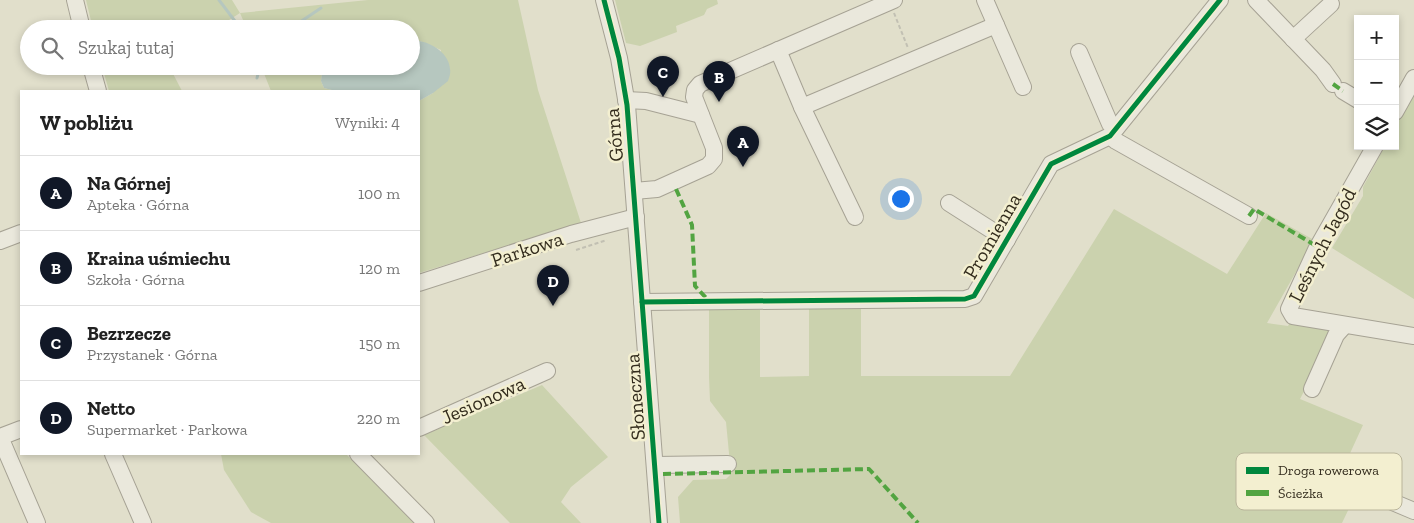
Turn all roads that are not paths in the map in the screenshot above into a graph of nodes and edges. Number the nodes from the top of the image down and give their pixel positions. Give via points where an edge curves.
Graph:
1 (75, 0) edge
2 (604, 0) edge
3 (985, 0) edge
4 (1220, 0) edge
5 (1256, 0) edge
6 (893, 4) edge
7 (1331, 4) dead end
8 (80, 20) edge
9 (996, 25) junction
10 (1293, 39) junction
11 (778, 50) junction
12 (1079, 52) dead end
13 (94, 75) edge
14 (1414, 78) edge
15 (1023, 87) dead end
16 (98, 90) edge
17 (1354, 98) edge
18 (626, 100) junction
19 (1399, 105) edge
20 (802, 107) junction
21 (701, 115) junction
22 (1113, 132) junction
23 (1373, 150) edge
24 (634, 191) junction
25 (949, 203) dead end
26 (636, 216) junction
27 (855, 216) dead end
28 (1249, 216) dead end
29 (20, 233) edge
30 (2, 236) edge
31 (1007, 240) junction
32 (640, 269) joint
33 (420, 283) edge
34 (642, 302) junction
35 (1345, 325) junction
36 (1414, 336) edge
37 (547, 371) dead end
38 (1312, 389) dead end
39 (420, 428) edge
40 (20, 429) edge
41 (0, 437) edge
42 (113, 455) edge
43 (359, 455) edge
44 (728, 464) dead end
45 (655, 465) junction
46 (1402, 507) edge
47 (1414, 512) edge
48 (37, 523) edge
49 (143, 523) edge
50 (426, 523) edge
51 (659, 523) edge

1 - 8 street
2 - 18 street, Górna via 620,58
3 - 9 street
4 - 22 street, Promienna
5 - 10 street
6 - 11 street
7 - 10 street
9 - 15 street
9 - 20 street
10 - 17 street via 1338,88
11 - 20 street
11 - 21 street via 700,84 694,95
12 - 22 street
13 - 16 street
14 - 19 street
18 - 21 street via 646,101
18 - 24 street, Górna
20 - 27 street
21 - 24 street via 715,153 710,165 657,189
22 - 28 street via 1116,141
22 - 31 street, Promienna via 1051,164
23 - 35 street, Leśnych Jagód via 1316,250 1289,310 1294,316
24 - 26 street, Górna
25 - 31 street
26 - 32 street, Górna
26 - 33 street, Parkowa
29 - 30 street
31 - 34 street, Promienna via 977,292 970,298
32 - 34 street, Słoneczna
34 - 45 street, Słoneczna
35 - 36 street, Leśnych Jagód
35 - 38 street via 1336,335
37 - 39 street, Jesionowa
40 - 41 street
41 - 48 street
42 - 49 street
43 - 50 street
44 - 45 street
45 - 51 street, Słoneczna
46 - 47 street

